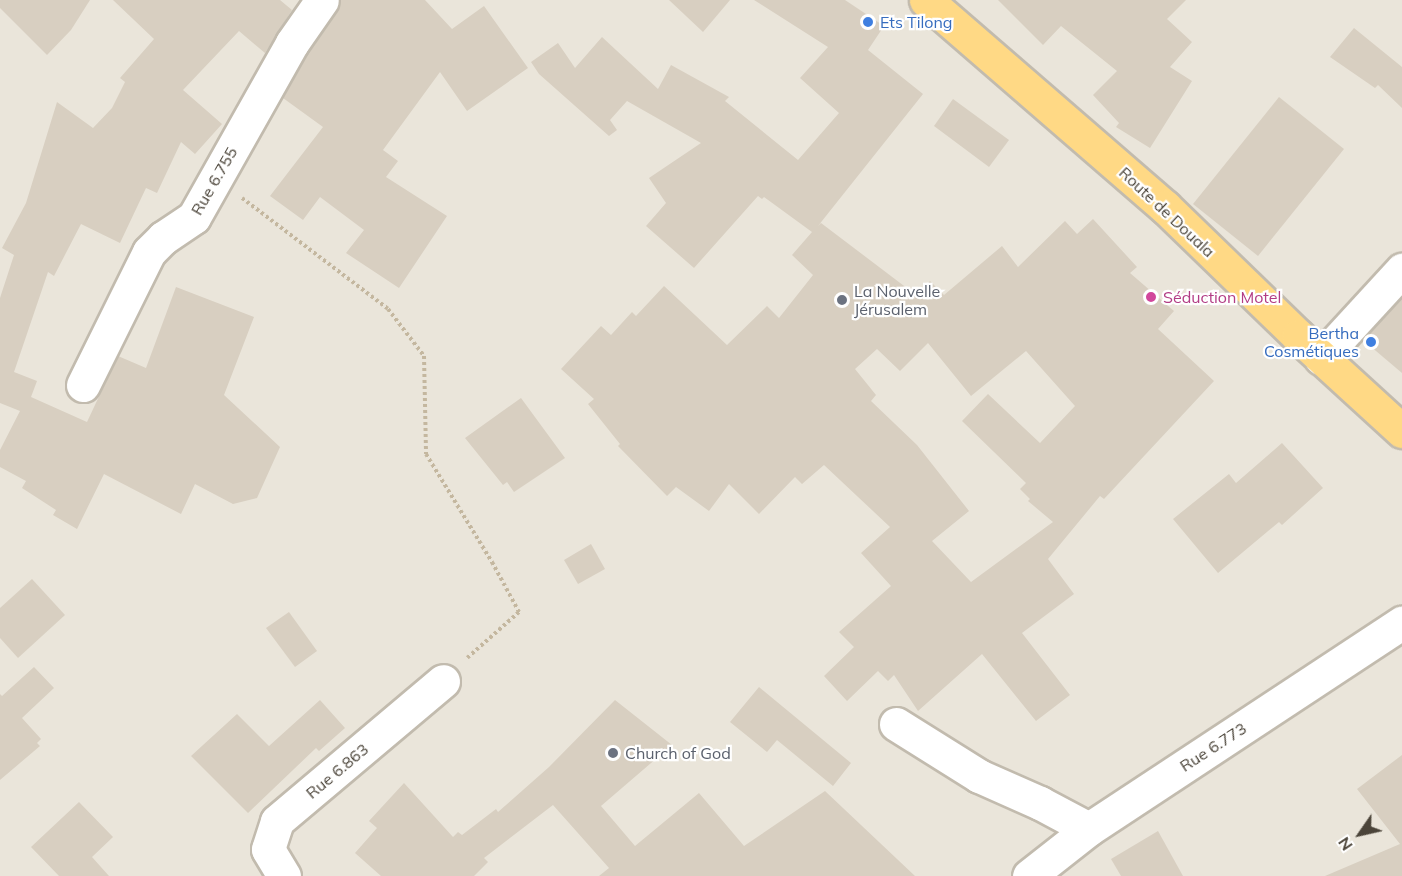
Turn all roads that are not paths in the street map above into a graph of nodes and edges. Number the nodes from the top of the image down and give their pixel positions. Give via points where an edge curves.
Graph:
1 (322, 0) edge
2 (926, 0) edge
3 (1402, 270) edge
4 (1321, 358) junction
5 (83, 385) dead end
6 (1402, 431) edge
7 (1402, 623) edge
8 (443, 681) road end
9 (896, 724) dead end
10 (1089, 829) junction
11 (284, 876) edge
12 (1029, 876) edge

1 - 5 street, Rue 6.755 via 292,44 194,217 149,252
2 - 4 highway, Route de Douala via 1165,207
3 - 4 street
4 - 6 highway, Route de Douala
7 - 10 street, Rue 6.773
8 - 11 street, Rue 6.863 via 277,821 268,849
9 - 10 street via 979,776
10 - 12 street, Rue 6.773

